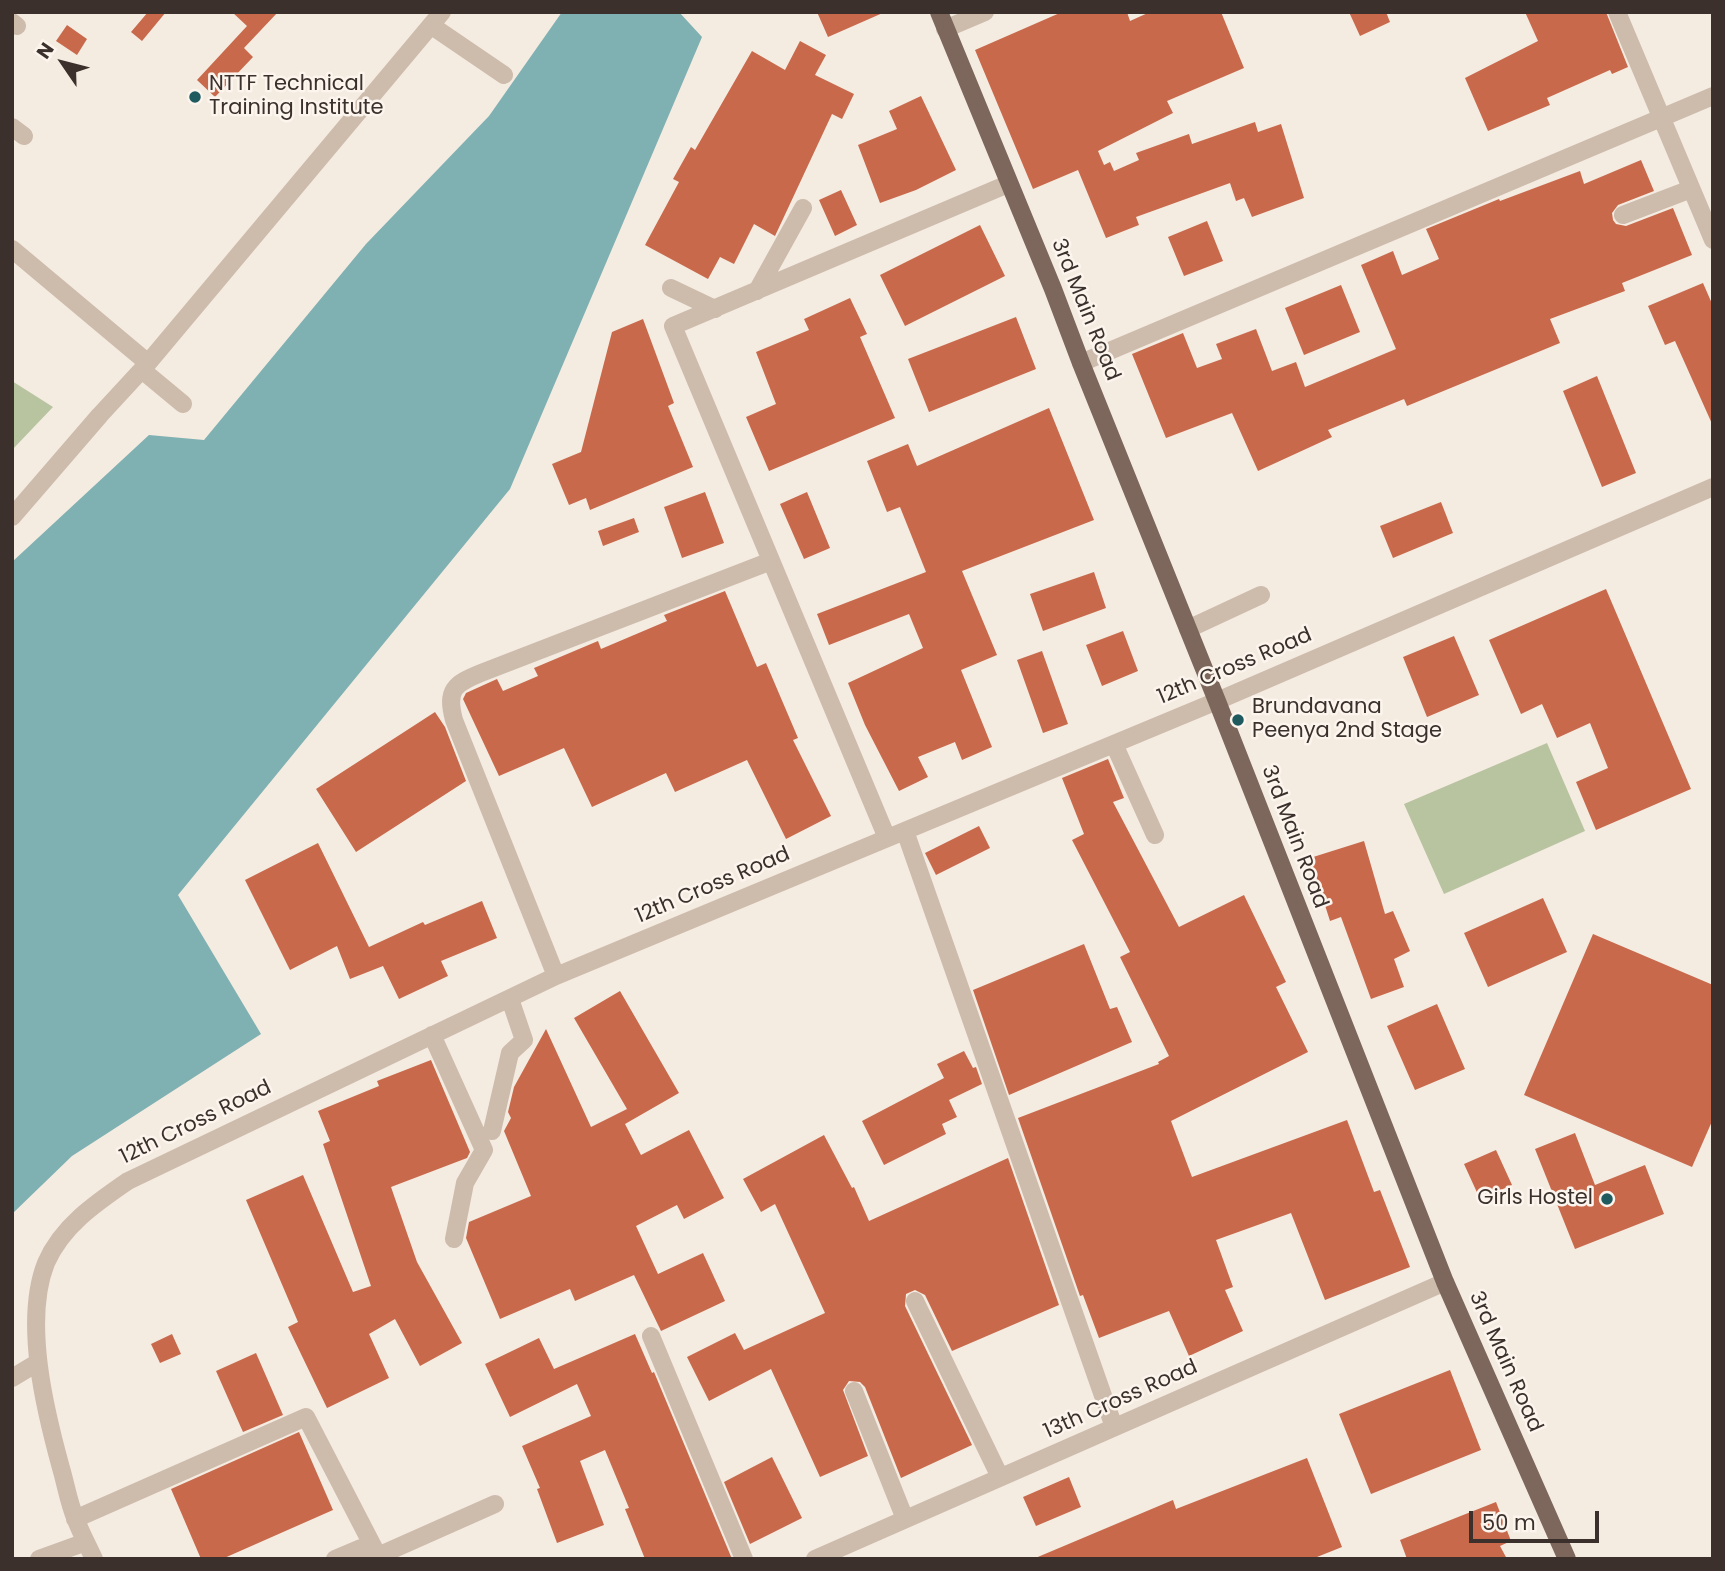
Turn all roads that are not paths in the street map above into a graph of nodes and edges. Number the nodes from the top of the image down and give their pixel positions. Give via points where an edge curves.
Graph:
1 (985, 12) edge
2 (1617, 12) edge
3 (437, 19) edge
4 (942, 20) edge
5 (504, 75) dead end
6 (1713, 96) edge
7 (1661, 117) junction
8 (1009, 184) junction
9 (1691, 189) junction
10 (803, 208) dead end
11 (1623, 215) dead end
12 (1713, 240) edge
13 (12, 249) edge
14 (671, 288) dead end
15 (757, 291) junction
16 (715, 309) junction
17 (1081, 363) junction
18 (145, 367) junction
19 (183, 404) dead end
20 (1713, 487) edge
21 (12, 517) edge
22 (771, 561) junction
23 (1261, 595) dead end
24 (1188, 629) junction
25 (1217, 701) junction
26 (1114, 744) junction
27 (905, 831) junction
28 (1155, 835) dead end
29 (887, 838) junction
30 (556, 976) junction
31 (510, 999) junction
32 (432, 1035) junction
33 (492, 1131) dead end
34 (454, 1240) dead end
35 (1445, 1282) junction
36 (915, 1301) dead end
37 (651, 1336) dead end
38 (37, 1363) junction
39 (12, 1378) edge
40 (853, 1391) dead end
41 (1114, 1427) junction
42 (1000, 1478) junction
43 (495, 1504) dead end
44 (75, 1519) junction
45 (905, 1519) junction
46 (90, 1551) edge
47 (39, 1559) edge
48 (335, 1559) edge
49 (366, 1559) edge
50 (744, 1559) edge
51 (816, 1559) edge
52 (1567, 1559) edge

1 - 4 street
2 - 7 street
3 - 5 street
3 - 18 street
4 - 8 main road, 3rd Main Road
6 - 7 street
7 - 9 street
7 - 17 street
8 - 15 street
8 - 17 main road, 3rd Main Road
9 - 11 street
9 - 12 street
10 - 15 street
13 - 18 street
14 - 16 street
15 - 16 street
16 - 22 street via 673,326
17 - 24 main road, 3rd Main Road
18 - 19 street
18 - 21 street
20 - 25 street, 12th Cross Road
22 - 29 street
22 - 30 street via 461,681 452,691 454,720
23 - 24 street
24 - 25 main road, 3rd Main Road
25 - 26 street, 12th Cross Road
25 - 35 main road, 3rd Main Road
26 - 27 street, 12th Cross Road
26 - 28 street
27 - 29 street, 12th Cross Road
27 - 41 street
29 - 30 street, 12th Cross Road
30 - 31 street, 12th Cross Road
31 - 32 street, 12th Cross Road
31 - 33 street via 524,1040 510,1053
32 - 34 street via 484,1150 465,1183
32 - 38 street, 12th Cross Road via 128,1181 93,1206 63,1233 46,1264 36,1310
35 - 41 street, 13th Cross Road
35 - 52 main road, 3rd Main Road
36 - 42 street
37 - 50 street
38 - 39 street
38 - 44 street, 12th Cross Road
40 - 45 street
41 - 42 street, 13th Cross Road
42 - 45 street, 13th Cross Road
43 - 44 street via 378,1556 306,1417
44 - 46 street, 12th Cross Road
45 - 51 street, 13th Cross Road
46 - 47 street
48 - 49 street via 361,1549

